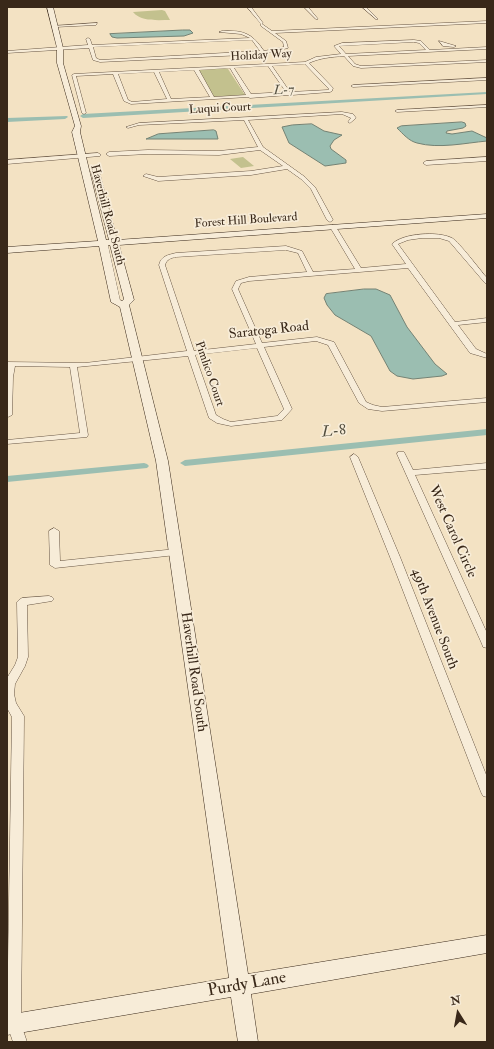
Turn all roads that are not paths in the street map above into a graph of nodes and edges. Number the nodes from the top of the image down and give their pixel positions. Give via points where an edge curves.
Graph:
1 (50, 7) edge
2 (249, 7) edge
3 (306, 7) edge
4 (364, 7) edge
5 (317, 18) dead end
6 (376, 18) dead end
7 (487, 22) edge
8 (96, 24) dead end
9 (55, 26) junction
10 (221, 32) dead end
11 (270, 32) junction
12 (88, 39) dead end
13 (254, 39) junction
14 (235, 40) junction
15 (200, 41) junction
16 (440, 42) dead end
17 (164, 43) junction
18 (487, 44) edge
19 (128, 45) junction
20 (90, 46) junction
21 (60, 48) junction
22 (487, 48) edge
23 (428, 51) junction
24 (7, 52) edge
25 (263, 53) junction
26 (243, 54) junction
27 (206, 55) junction
28 (344, 56) junction
29 (169, 57) junction
30 (132, 59) junction
31 (487, 61) edge
32 (306, 63) junction
33 (269, 65) junction
34 (231, 67) junction
35 (196, 69) junction
36 (156, 71) junction
37 (115, 73) junction
38 (487, 79) edge
39 (353, 86) dead end
40 (290, 95) junction
41 (250, 97) junction
42 (213, 99) junction
43 (170, 101) junction
44 (487, 106) edge
45 (397, 111) dead end
46 (84, 113) dead end
47 (245, 118) junction
48 (350, 122) dead end
49 (78, 126) junction
50 (128, 128) dead end
51 (86, 132) dead end
52 (261, 148) junction
53 (91, 154) junction
54 (109, 154) dead end
55 (487, 159) edge
56 (7, 162) edge
57 (426, 163) dead end
58 (287, 167) junction
59 (146, 176) dead end
60 (487, 210) edge
61 (487, 216) edge
62 (331, 224) junction
63 (114, 239) junction
64 (102, 240) junction
65 (7, 243) edge
66 (7, 250) edge
67 (410, 266) junction
68 (359, 270) junction
69 (311, 274) junction
70 (487, 282) edge
71 (124, 305) junction
72 (487, 320) edge
73 (452, 324) junction
74 (260, 345) junction
75 (191, 353) junction
76 (487, 356) edge
77 (137, 359) junction
78 (10, 364) edge
79 (73, 365) junction
80 (8, 389) edge
81 (487, 400) edge
82 (8, 415) edge
83 (7, 442) edge
84 (401, 454) dead end
85 (354, 457) dead end
86 (487, 466) edge
87 (410, 473) junction
88 (54, 531) dead end
89 (176, 552) junction
90 (49, 599) dead end
91 (487, 644) edge
92 (487, 792) edge
93 (487, 944) edge
94 (239, 987) junction
95 (14, 1030) edge
96 (248, 1042) edge

1 - 9 street, Haverhill Road South
2 - 11 street
3 - 5 street
4 - 6 street
7 - 11 street
8 - 9 street
9 - 21 street, Haverhill Road South
10 - 13 street via 242,32
11 - 25 street via 282,40 286,47 279,51
12 - 20 street
13 - 14 street
13 - 25 street
14 - 15 street
14 - 26 street
15 - 17 street
15 - 27 street
16 - 18 street via 453,46
17 - 19 street
17 - 29 street
19 - 20 street
19 - 30 street
20 - 21 street
20 - 30 street via 96,60
21 - 24 street
21 - 49 street, Haverhill Road South via 60,63
22 - 23 street, Holiday Way
23 - 28 street, Holiday Way
23 - 28 street via 420,42 411,40 336,45
25 - 26 street
26 - 27 street
27 - 29 street
28 - 31 street via 354,65 361,67
28 - 32 street, Holiday Way via 319,58
29 - 30 street
32 - 33 street, Holiday Way
32 - 40 street via 331,89
33 - 34 street, Holiday Way
33 - 40 street
34 - 35 street, Holiday Way
34 - 41 street
35 - 36 street, Holiday Way
35 - 42 street
36 - 37 street, Holiday Way
36 - 43 street
37 - 43 street via 129,103
37 - 46 street, Holiday Way via 74,75
38 - 39 street
40 - 41 street
41 - 42 street
42 - 43 street
44 - 45 street
47 - 48 street, Luqui Court via 342,113 354,118
47 - 50 street, Luqui Court via 139,124
47 - 52 street
49 - 51 street
49 - 53 street, Haverhill Road South via 76,132
52 - 54 street via 213,153
52 - 58 street
53 - 56 street
53 - 63 street, Haverhill Road South
53 - 64 street, Haverhill Road South
55 - 57 street
58 - 59 street via 251,173 158,179
58 - 62 street via 313,188
60 - 62 street via 362,218
61 - 62 street, Forest Hill Boulevard
62 - 63 street, Forest Hill Boulevard
62 - 63 street, Forest Hill Boulevard via 299,229
62 - 68 street
63 - 64 street, Forest Hill Boulevard
63 - 71 street, Haverhill Road South via 129,300
64 - 65 street, Forest Hill Boulevard
64 - 66 street, Forest Hill Boulevard
64 - 71 street, Haverhill Road South via 116,302
67 - 68 street, Pimlico Court
67 - 70 street via 395,246 396,242 406,238 447,238
67 - 73 street
68 - 69 street, Pimlico Court
69 - 74 street, Pimlico Court via 249,279 236,284 235,289
69 - 75 street, Pimlico Court via 300,252 290,248 176,255 165,259 162,265
71 - 77 street, Haverhill Road South
72 - 73 street
73 - 76 street via 473,351
74 - 75 street, Saratoga Road
74 - 75 street, Pimlico Court via 288,409 279,418 231,424 216,419 212,416
74 - 81 street, Saratoga Road via 308,339 331,344 363,403 376,409
75 - 77 street, Saratoga Road
77 - 79 street, Saratoga Road
77 - 89 street, Haverhill Road South via 162,461
78 - 79 street, Saratoga Road
78 - 80 street
79 - 83 street via 84,435
80 - 82 street
84 - 87 street, West Carol Circle
85 - 92 street, 49th Avenue South
86 - 87 street
87 - 91 street, West Carol Circle
88 - 89 street via 55,565
89 - 94 street, Haverhill Road South
90 - 95 street via 22,602 23,656 8,692 10,704 18,716
93 - 94 street, Purdy Lane
94 - 95 street, Purdy Lane
94 - 96 street, Haverhill Road South

